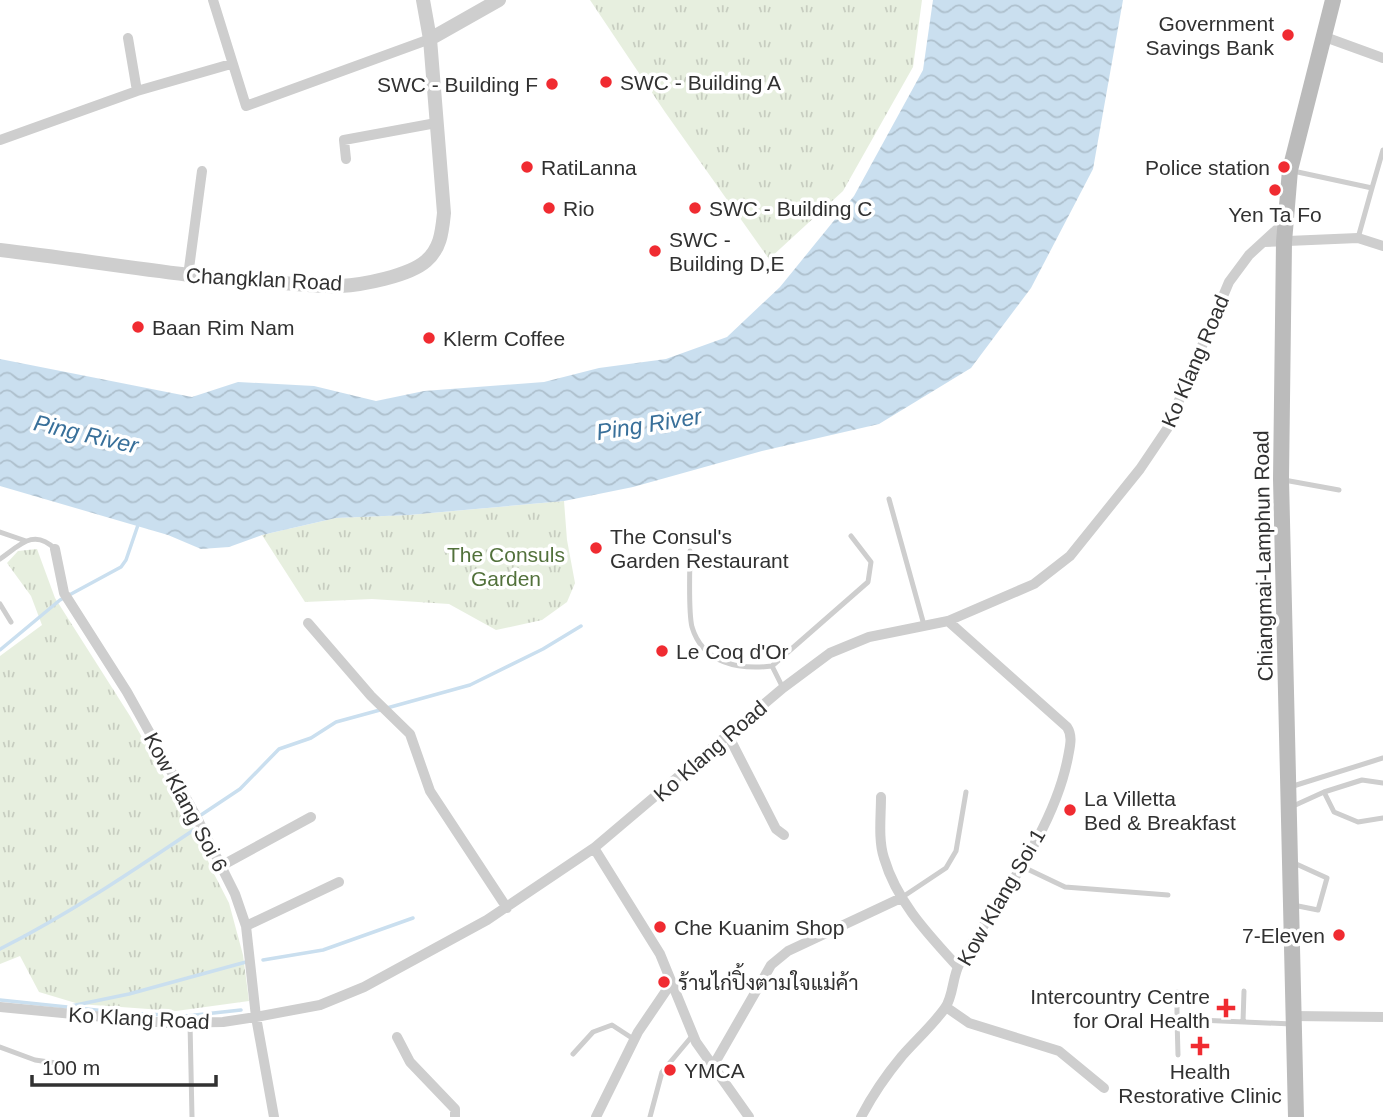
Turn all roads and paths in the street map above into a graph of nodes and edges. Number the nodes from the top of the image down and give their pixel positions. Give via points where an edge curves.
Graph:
1 (213, 0) edge
2 (424, 0) edge
3 (499, 0) edge
4 (1333, 0) edge
5 (1325, 37) junction
6 (128, 38) dead end
7 (430, 39) junction
8 (1383, 58) edge
9 (231, 64) junction
10 (137, 91) junction
11 (436, 123) junction
12 (0, 141) edge
13 (1383, 150) edge
14 (346, 159) dead end
15 (202, 170) dead end
16 (1290, 170) junction
17 (1372, 188) junction
18 (1286, 220) junction
19 (1358, 238) junction
20 (1264, 242) junction
21 (1284, 242) junction
22 (1382, 243) edge
23 (0, 250) edge
24 (188, 276) junction
25 (1281, 479) junction
26 (1339, 490) dead end
27 (889, 499) dead end
28 (0, 532) edge
29 (851, 536) dead end
30 (26, 541) junction
31 (55, 549) joint
32 (690, 551) dead end
33 (0, 559) edge
34 (0, 604) edge
35 (948, 621) junction
36 (11, 622) dead end
37 (308, 623) dead end
38 (924, 626) junction
39 (772, 666) junction
40 (783, 688) junction
41 (728, 735) junction
42 (1383, 758) edge
43 (1383, 783) edge
44 (1287, 788) junction
45 (966, 792) dead end
46 (1324, 792) junction
47 (881, 797) dead end
48 (1288, 808) junction
49 (311, 817) dead end
50 (1383, 818) edge
51 (784, 835) dead end
52 (594, 848) junction
53 (1289, 861) junction
54 (221, 866) junction
55 (1021, 866) junction
56 (339, 882) dead end
57 (1168, 895) dead end
58 (901, 898) junction
59 (1290, 904) junction
60 (507, 908) junction
61 (246, 926) junction
62 (958, 967) junction
63 (672, 982) junction
64 (1244, 991) dead end
65 (1177, 992) dead end
66 (0, 1007) edge
67 (946, 1007) junction
68 (256, 1017) junction
69 (1383, 1017) edge
70 (1177, 1019) junction
71 (1292, 1020) junction
72 (1243, 1022) junction
73 (190, 1023) junction
74 (693, 1034) junction
75 (397, 1037) dead end
76 (635, 1040) junction
77 (0, 1047) edge
78 (573, 1054) dead end
79 (1178, 1055) dead end
80 (63, 1064) dead end
81 (713, 1066) junction
82 (1104, 1087) dead end
83 (192, 1117) edge
84 (274, 1117) edge
85 (454, 1117) edge
86 (596, 1117) edge
87 (650, 1117) edge
88 (749, 1117) edge
89 (861, 1117) edge
90 (1296, 1117) edge

1 - 9 street
2 - 7 street, Changklan Road
3 - 7 street
4 - 5 main road, Chiangmai-Lamphun Road
5 - 8 street
5 - 16 main road, Chiangmai-Lamphun Road
6 - 10 street
7 - 9 street via 246,106
7 - 11 street, Changklan Road
9 - 10 street
10 - 12 street
11 - 14 street via 344,140
11 - 24 street, Changklan Road via 444,213 436,252 425,263 341,286
13 - 17 lane
15 - 24 street
16 - 17 lane
16 - 18 main road, Chiangmai-Lamphun Road
17 - 19 lane
18 - 20 street, Ko Klang Road
18 - 21 main road, Chiangmai-Lamphun Road
19 - 21 street
19 - 22 street
20 - 21 street
20 - 35 street, Ko Klang Road via 1229,282 1167,429 1070,556 1034,584
21 - 25 main road, Chiangmai-Lamphun Road
23 - 24 street, Changklan Road
25 - 26 lane
25 - 44 main road, Chiangmai-Lamphun Road
27 - 38 lane
28 - 30 lane
29 - 39 lane via 871,562 868,582
30 - 31 lane via 43,540
30 - 33 lane
31 - 54 street, Kow Klang Soi 6 via 64,593 127,692
32 - 39 lane via 692,626 701,645 716,660 751,669
34 - 36 lane
35 - 38 street, Ko Klang Road
35 - 55 street, Kow Klang Soi 1 via 1070,732 1064,777
37 - 60 street via 410,734 430,791
38 - 40 street, Ko Klang Road via 839,648
39 - 40 lane
40 - 41 street, Ko Klang Road
41 - 51 street via 776,829
41 - 52 street, Ko Klang Road
42 - 44 lane
43 - 46 lane via 1362,779
44 - 48 main road, Chiangmai-Lamphun Road
45 - 58 lane via 956,851 946,868
46 - 48 lane
46 - 50 lane via 1334,812 1358,822
47 - 58 street via 883,856
48 - 53 main road, Chiangmai-Lamphun Road
49 - 54 street
52 - 60 street, Ko Klang Road
52 - 63 street via 660,954
53 - 59 main road, Chiangmai-Lamphun Road
53 - 59 lane via 1327,878 1318,910
54 - 61 street, Kow Klang Soi 6
55 - 57 lane via 1065,887
55 - 62 street, Kow Klang Soi 1
56 - 61 street
58 - 62 street
58 - 81 street via 788,951 771,965
59 - 71 main road, Chiangmai-Lamphun Road
60 - 68 street, Ko Klang Road via 364,987 320,1005
61 - 68 street, Kow Klang Soi 6
62 - 67 street, Kow Klang Soi 1
63 - 74 street
63 - 76 street
64 - 72 lane
65 - 70 lane
66 - 73 street, Ko Klang Road
67 - 82 street via 968,1023 1059,1051
67 - 89 street, Kow Klang Soi 1 via 900,1058
68 - 73 street, Ko Klang Road
68 - 84 street, Kow Klang Soi 6
69 - 71 street
70 - 72 lane
70 - 79 lane
71 - 72 lane
71 - 90 main road, Chiangmai-Lamphun Road
73 - 83 lane
74 - 81 street
74 - 87 lane via 662,1072
75 - 85 street via 410,1062 455,1109
76 - 78 lane via 611,1025 593,1032
76 - 86 street
77 - 80 lane
81 - 88 street

